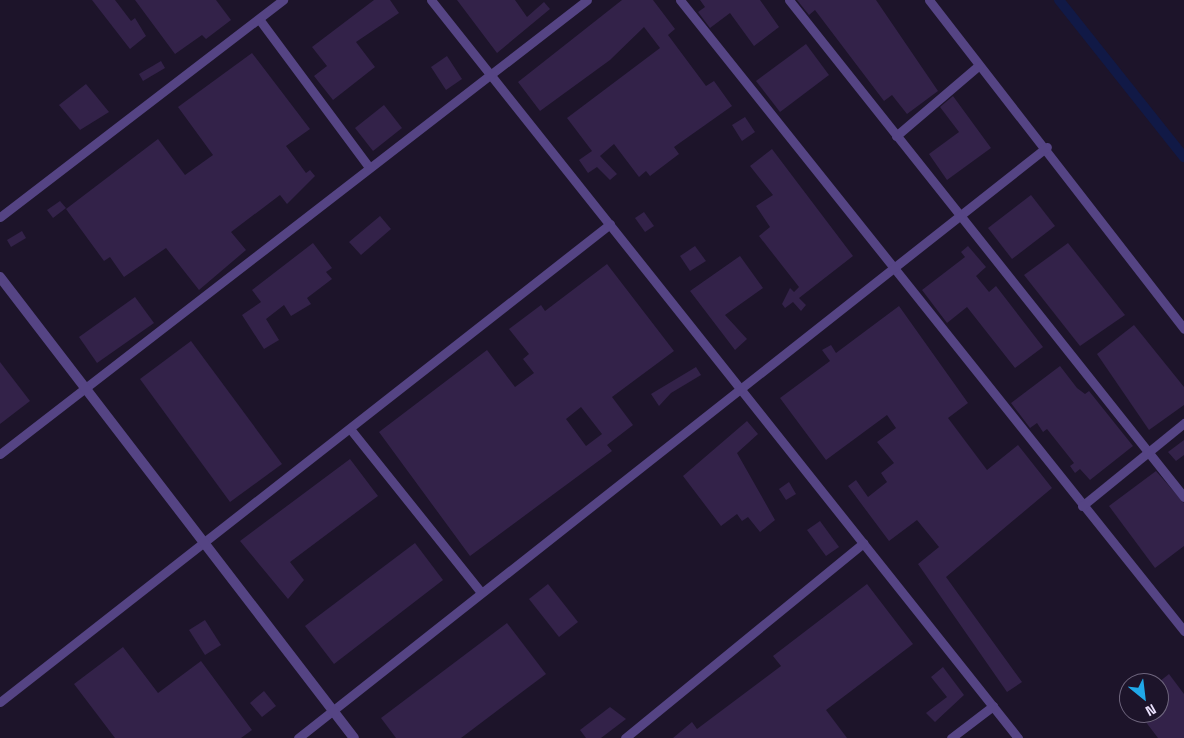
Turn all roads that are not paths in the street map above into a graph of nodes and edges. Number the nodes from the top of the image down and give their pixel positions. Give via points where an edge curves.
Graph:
1 (283, 0) edge
2 (432, 0) edge
3 (587, 0) edge
4 (680, 0) edge
5 (789, 0) edge
6 (929, 0) edge
7 (259, 19) junction
8 (980, 65) junction
9 (491, 74) junction
10 (896, 136) junction
11 (1047, 147) junction
12 (369, 167) junction
13 (960, 215) junction
14 (0, 217) edge
15 (610, 224) junction
16 (893, 268) junction
17 (0, 277) edge
18 (1184, 329) edge
19 (86, 386) junction
20 (739, 387) junction
21 (1184, 423) edge
22 (350, 430) junction
23 (1148, 452) junction
24 (0, 454) edge
25 (1184, 498) edge
26 (1082, 506) junction
27 (207, 541) junction
28 (863, 543) junction
29 (481, 592) junction
30 (1184, 631) edge
31 (0, 702) edge
32 (992, 706) junction
33 (332, 710) junction
34 (298, 738) edge
35 (354, 738) edge
36 (625, 738) edge
37 (951, 738) edge
38 (1018, 738) edge

1 - 7 street
2 - 9 street
3 - 9 street
4 - 16 street
5 - 10 street
6 - 8 street
7 - 12 street
7 - 14 street
8 - 10 street
8 - 11 street
9 - 12 street
9 - 15 street
10 - 13 street
11 - 13 street
11 - 18 street
12 - 19 street
13 - 16 street
13 - 23 street
15 - 20 street
15 - 22 street
16 - 20 street
16 - 26 street
17 - 19 street
19 - 24 street
19 - 27 street
20 - 28 street
20 - 29 street
21 - 23 street
22 - 27 street
22 - 29 street
23 - 25 street
23 - 26 street
26 - 30 street
27 - 31 street
27 - 33 street
28 - 32 street
28 - 36 street
29 - 33 street
32 - 37 street
32 - 38 street
33 - 34 street
33 - 35 street

